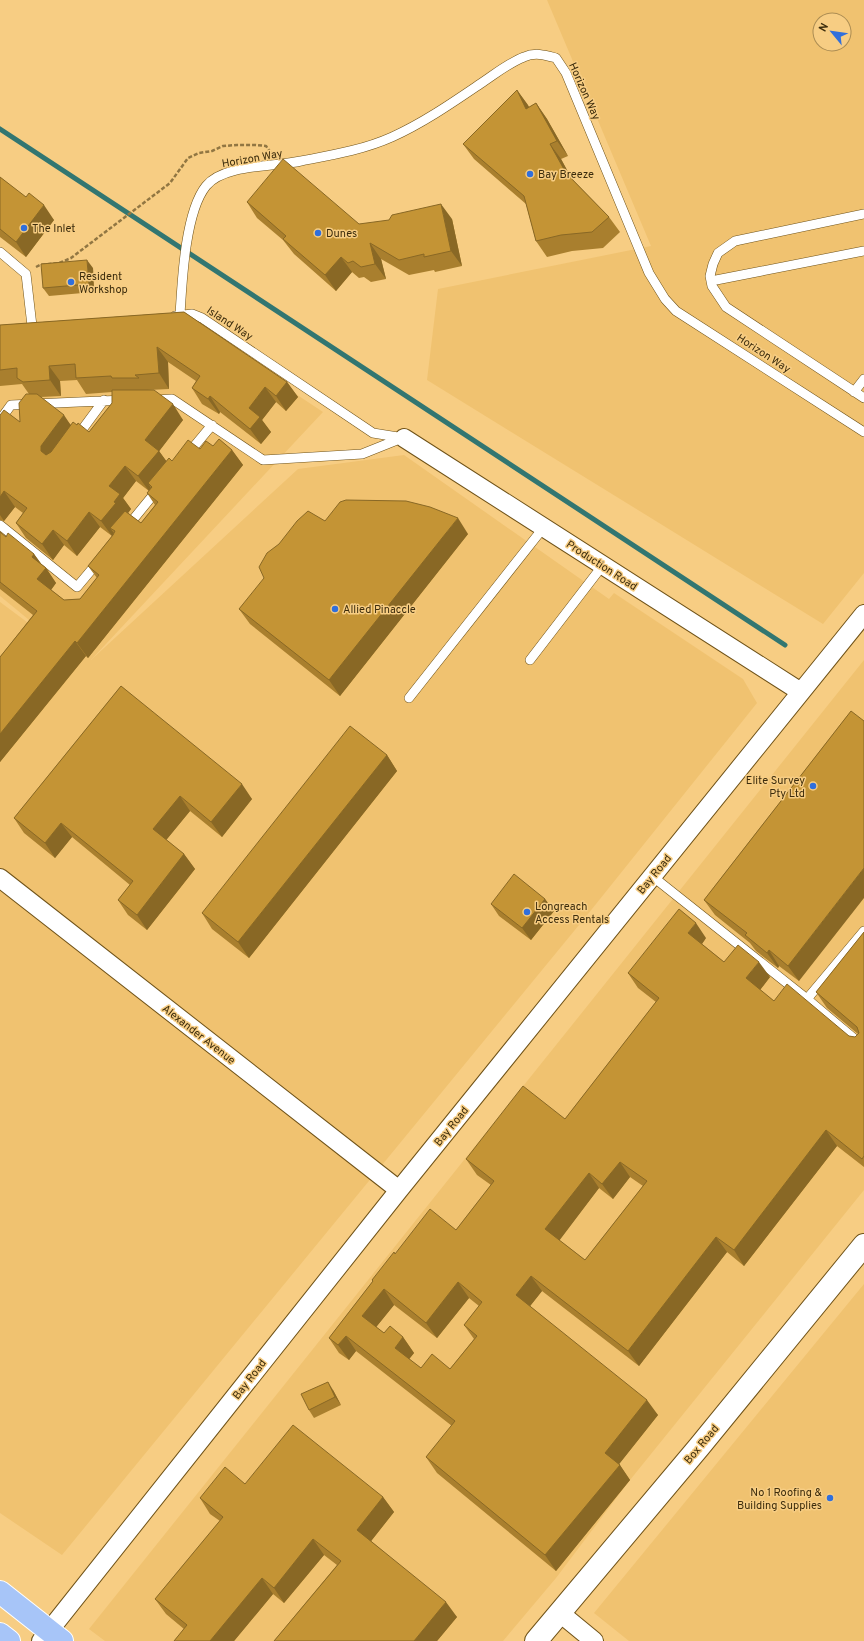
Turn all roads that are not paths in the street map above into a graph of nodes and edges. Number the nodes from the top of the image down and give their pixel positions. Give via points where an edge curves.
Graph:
1 (864, 214) edge
2 (864, 251) edge
3 (0, 252) edge
4 (711, 281) junction
5 (180, 315) junction
6 (164, 316) edge
7 (32, 326) edge
8 (864, 380) edge
9 (854, 392) junction
10 (864, 398) edge
11 (104, 400) junction
12 (134, 400) edge
13 (149, 400) edge
14 (0, 420) edge
15 (212, 425) junction
16 (864, 432) edge
17 (404, 438) junction
18 (71, 445) edge
19 (182, 461) edge
20 (167, 479) edge
21 (0, 525) edge
22 (544, 527) junction
23 (122, 533) edge
24 (102, 557) edge
25 (602, 565) junction
26 (864, 614) edge
27 (530, 660) dead end
28 (801, 692) junction
29 (409, 698) dead end
30 (652, 876) junction
31 (0, 878) edge
32 (864, 932) edge
33 (808, 999) junction
34 (864, 1047) edge
35 (399, 1190) junction
36 (864, 1245) edge
37 (0, 1592) edge
38 (560, 1613) junction
39 (0, 1634) edge
40 (51, 1638) edge
41 (9, 1641) edge
42 (536, 1641) edge
43 (594, 1641) edge

1 - 4 lane via 735,241 718,253 712,264
2 - 4 lane
3 - 7 lane via 26,274
4 - 9 lane via 726,307
5 - 6 lane, Island Way
5 - 16 lane, Horizon Way via 184,265 197,201 206,185 221,174 294,163 355,150 392,137 524,57 540,54 556,58 566,73 649,273 665,299 676,311
5 - 17 lane, Island Way via 192,314 202,318 373,433
8 - 9 lane
9 - 10 lane
11 - 12 lane
11 - 14 lane via 11,406
11 - 18 lane
13 - 15 lane via 172,399
15 - 17 lane via 264,460 362,454
15 - 19 lane
17 - 22 street, Production Road
20 - 23 lane
21 - 24 lane via 77,587
22 - 25 street, Production Road
22 - 29 lane
25 - 27 lane
25 - 28 street, Production Road
26 - 28 street, Bay Road
28 - 30 street, Bay Road
30 - 33 lane
30 - 35 street, Bay Road
31 - 35 street, Alexander Avenue
32 - 33 lane
33 - 34 lane
35 - 40 street, Bay Road
36 - 38 street, Box Road
37 - 40 main road
38 - 42 street, Box Road
38 - 43 street
39 - 41 main road

